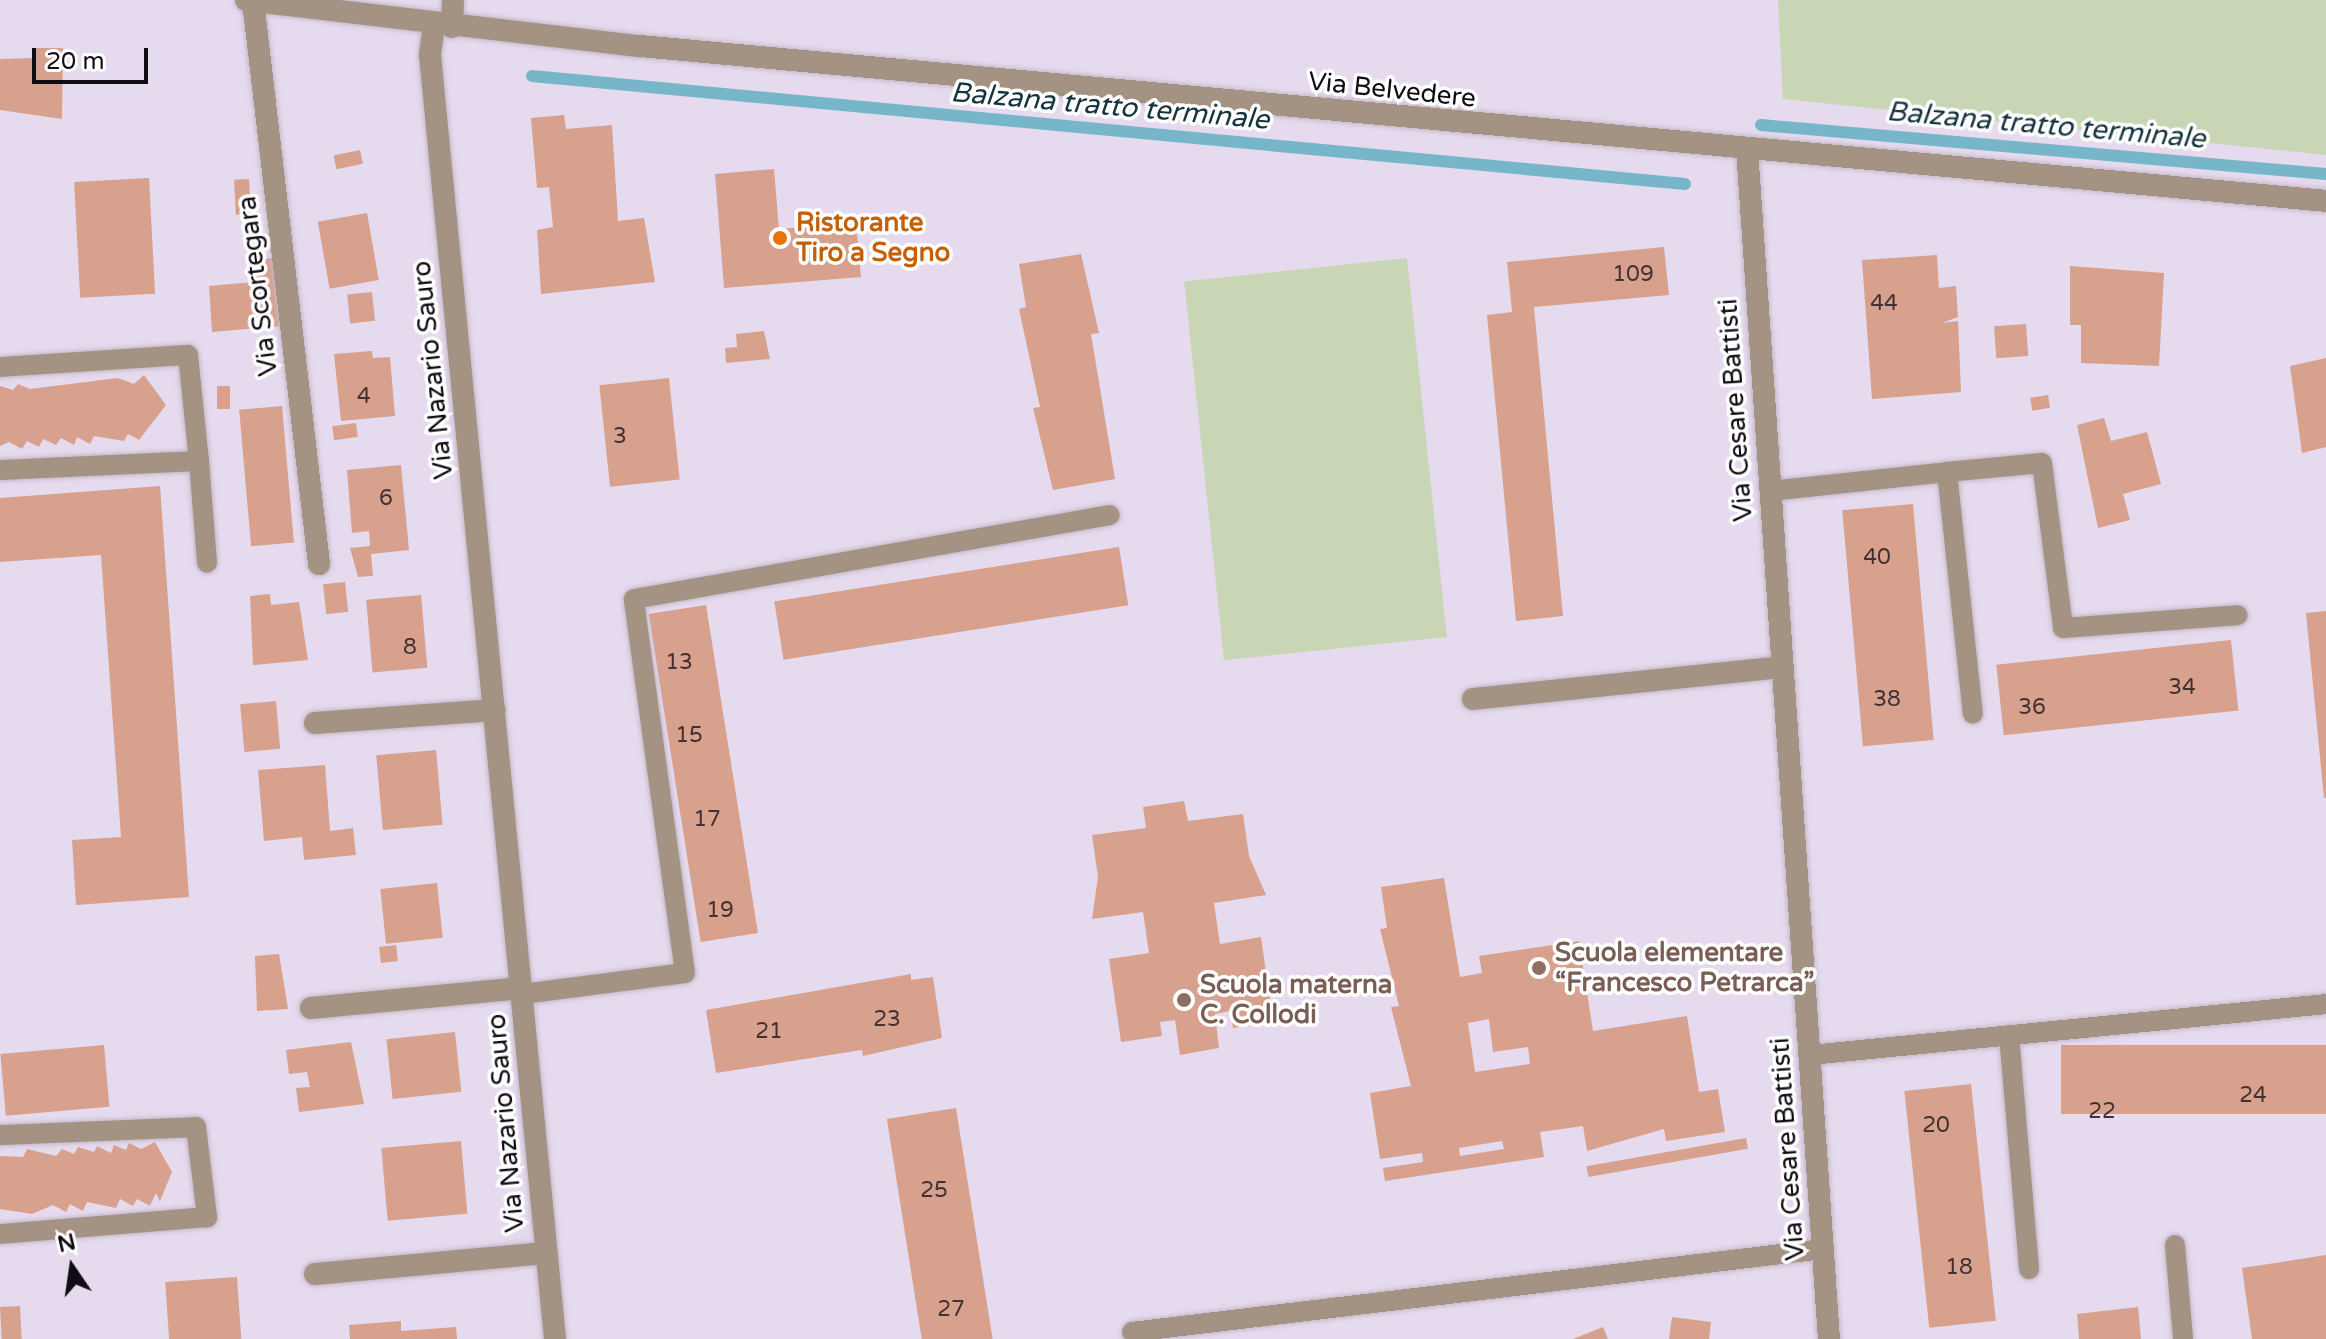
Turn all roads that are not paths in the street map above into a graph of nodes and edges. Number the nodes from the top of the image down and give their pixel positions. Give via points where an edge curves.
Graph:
1 (453, 0) edge
2 (250, 1) edge
3 (443, 26) junction
4 (1747, 149) junction
5 (2326, 201) edge
6 (0, 367) edge
7 (199, 461) junction
8 (0, 470) edge
9 (1947, 472) junction
10 (1770, 491) junction
11 (1110, 515) dead end
12 (207, 563) dead end
13 (319, 564) dead end
14 (2238, 615) dead end
15 (1782, 667) junction
16 (1473, 699) dead end
17 (495, 710) junction
18 (1973, 714) dead end
19 (315, 723) dead end
20 (523, 991) junction
21 (2326, 1004) edge
22 (311, 1008) dead end
23 (2009, 1035) junction
24 (1810, 1055) junction
25 (0, 1135) edge
26 (0, 1234) edge
27 (2175, 1245) dead end
28 (1823, 1249) junction
29 (545, 1253) junction
30 (2029, 1269) dead end
31 (315, 1274) dead end
32 (1132, 1332) dead end
33 (555, 1339) edge
34 (1829, 1339) edge
35 (2183, 1339) edge

1 - 3 street
2 - 3 street, Via Scortegara
2 - 13 street, Via Scortegara
3 - 4 street, Via Belvedere
3 - 17 street, Via Nazario Sauro via 430,55
4 - 5 street, Via Belvedere
4 - 10 street, Via Cesare Battisti
6 - 7 lane via 188,355
7 - 8 lane
7 - 12 lane
9 - 10 lane
9 - 14 lane via 2042,463 2063,628
9 - 18 lane
10 - 15 street, Via Cesare Battisti
11 - 20 lane via 634,599 685,973
15 - 16 street
15 - 24 street, Via Cesare Battisti
17 - 19 street
17 - 20 street, Via Nazario Sauro
20 - 22 street, Via Nazario Sauro
20 - 29 street, Via Nazario Sauro
21 - 23 lane
23 - 24 lane
23 - 30 lane
24 - 28 street, Via Cesare Battisti
25 - 26 lane via 196,1127 207,1217
27 - 35 lane
28 - 32 lane
28 - 34 street, Via Cesare Battisti
29 - 31 street, Via Nazario Sauro
29 - 33 street, Via Nazario Sauro

